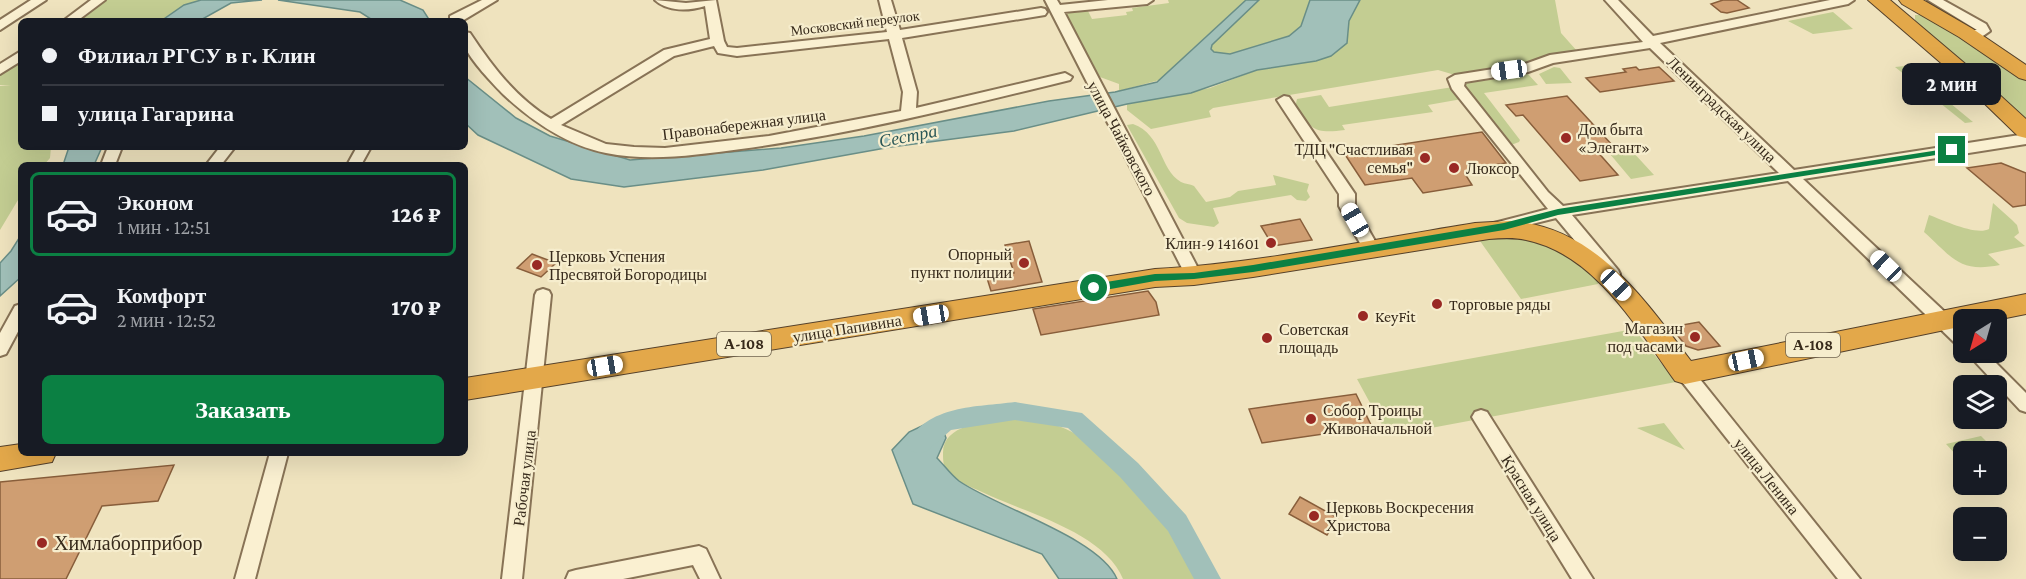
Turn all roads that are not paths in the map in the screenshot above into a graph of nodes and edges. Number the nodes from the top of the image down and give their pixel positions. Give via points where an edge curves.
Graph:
1 (40, 0) edge
2 (99, 0) edge
3 (491, 0) edge
4 (661, 0) edge
5 (710, 0) edge
6 (885, 0) edge
7 (1147, 0) edge
8 (1611, 0) edge
9 (1848, 0) edge
10 (1878, 0) edge
11 (1931, 5) edge
12 (1049, 7) edge
13 (1904, 9) edge
14 (73, 18) edge
15 (459, 18) edge
16 (0, 26) edge
17 (894, 35) junction
18 (468, 41) edge
19 (717, 41) junction
20 (1652, 43) junction
21 (18, 57) edge
22 (0, 70) edge
23 (2026, 74) edge
24 (1065, 77) dead end
25 (1284, 100) dead end
26 (909, 114) junction
27 (550, 125) junction
28 (2026, 131) edge
29 (2026, 139) edge
30 (226, 150) edge
31 (216, 162) edge
32 (1791, 176) junction
33 (1556, 211) junction
34 (1475, 231) junction
35 (1371, 248) junction
36 (1576, 252) junction
37 (1194, 276) junction
38 (543, 295) dead end
39 (1630, 301) junction
40 (2026, 304) edge
41 (18, 316) edge
42 (1942, 319) junction
43 (1953, 330) edge
44 (0, 349) edge
45 (1985, 363) edge
46 (1685, 373) junction
47 (535, 377) junction
48 (468, 388) edge
49 (2026, 405) edge
50 (1481, 417) dead end
51 (21, 456) edge
52 (278, 456) edge
53 (0, 459) edge
54 (245, 579) edge
55 (512, 579) edge
56 (576, 579) edge
57 (710, 579) edge
58 (1583, 579) edge
59 (1850, 579) edge

1 - 16 street
2 - 14 street
3 - 15 street
4 - 5 street via 692,8
5 - 19 street
6 - 17 street
7 - 12 street, Московский переулок
8 - 20 street, Ленинградская улица
9 - 20 street
10 - 13 highway
11 - 13 highway via 1907,6 1900,11
11 - 23 highway
12 - 17 street, Московский переулок
12 - 37 street, улица Чайковского via 1113,119
13 - 28 highway
17 - 19 street, Московский переулок via 737,52 723,50
17 - 26 street via 910,92
18 - 27 street, Правонабережная улица via 479,59 521,105
19 - 27 street via 669,53
20 - 32 street, Ленинградская улица
20 - 33 street via 1455,79
21 - 22 street
24 - 26 street, Правонабережная улица
25 - 35 street via 1347,194 1347,207
26 - 27 street, Правонабережная улица via 792,139 645,154 602,147
29 - 32 street
30 - 31 street
32 - 33 street
32 - 42 street, Ленинградская улица
33 - 34 street via 1504,227
33 - 36 street via 1556,232
33 - 39 street via 1600,258
34 - 35 highway, А-108
34 - 36 highway, А-108 via 1530,232
35 - 37 highway, А-108
36 - 39 highway, А-108 via 1592,262
37 - 47 highway, улица Папивина / А-108 via 1155,278
38 - 47 street, Рабочая улица
39 - 46 highway, А-108
40 - 42 highway, А-108
41 - 44 street
42 - 43 street, Ленинградская улица
42 - 46 highway, А-108
45 - 49 street
46 - 59 street, улица Ленина
47 - 48 highway, улица Папивина / А-108
47 - 55 street, Рабочая улица
50 - 58 street, Красная улица
51 - 53 highway
52 - 54 street
56 - 57 street via 699,555

